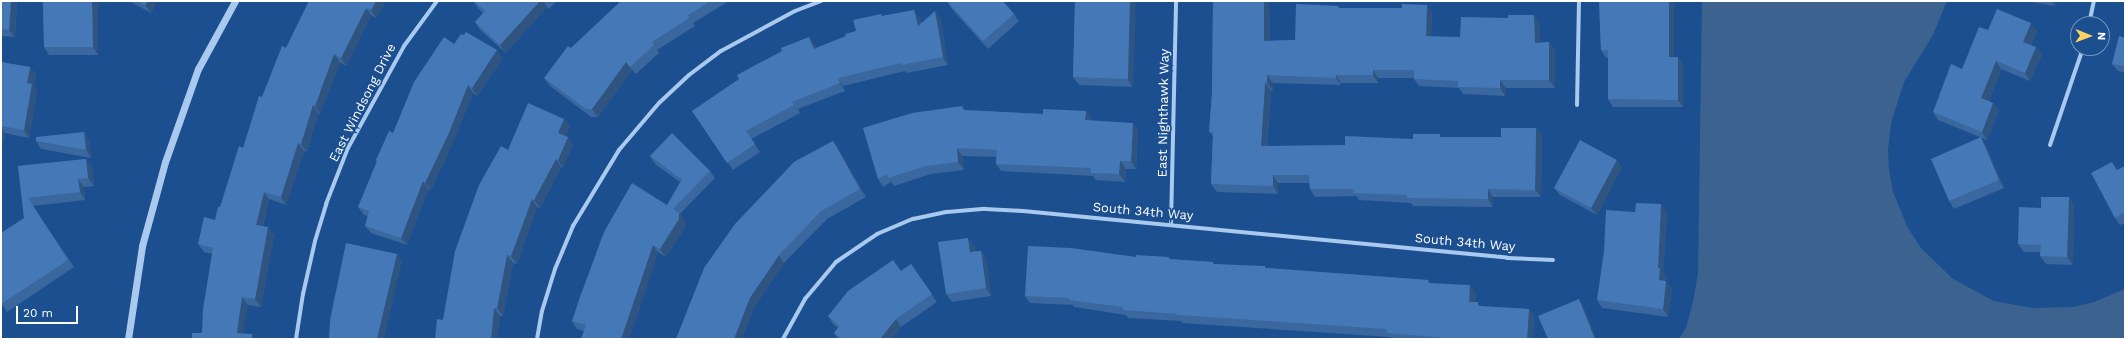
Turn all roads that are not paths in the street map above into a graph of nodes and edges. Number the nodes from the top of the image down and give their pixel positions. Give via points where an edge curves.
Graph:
1 (235, 1) edge
2 (437, 1) edge
3 (821, 1) edge
4 (1176, 1) edge
5 (1579, 1) edge
6 (2094, 1) edge
7 (2091, 16) edge
8 (2080, 56) edge
9 (1577, 105) dead end
10 (2050, 145) dead end
11 (1171, 225) junction
12 (1553, 260) dead end
13 (128, 339) edge
14 (296, 339) edge
15 (537, 339) edge
16 (783, 339) edge

1 - 13 street via 198,69 166,162 142,246
2 - 14 street, East Windsong Drive via 404,46 348,148 326,204 315,241
3 - 15 street via 795,11 721,51 689,75 659,103 619,150 573,226 553,276 542,311
4 - 11 street, East Nighthawk Way
5 - 9 street
6 - 7 street
8 - 10 street
11 - 12 street, South 34th Way via 1507,258
11 - 16 street, South 34th Way via 985,209 947,212 912,219 877,234 836,262 805,299

